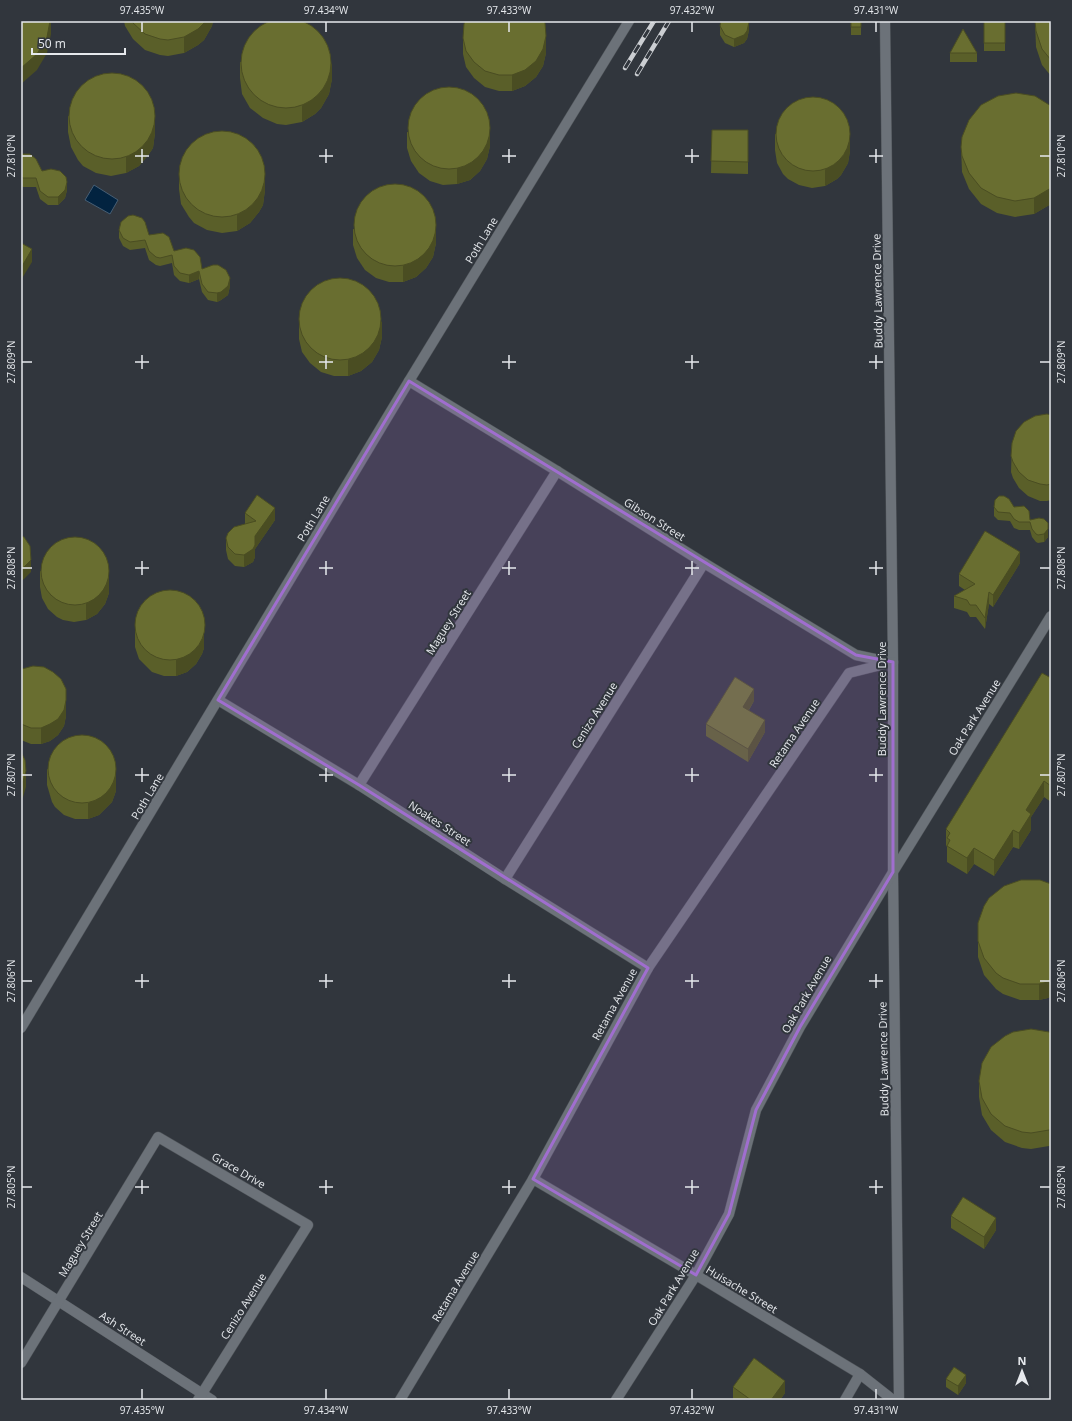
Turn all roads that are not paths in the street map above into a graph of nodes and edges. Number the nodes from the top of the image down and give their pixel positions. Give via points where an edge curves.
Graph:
1 (629, 21) edge
2 (885, 21) edge
3 (409, 381) junction
4 (557, 472) junction
5 (704, 563) junction
6 (1051, 616) edge
7 (893, 662) junction
8 (218, 700) junction
9 (359, 785) junction
10 (893, 872) junction
11 (505, 879) junction
12 (648, 968) junction
13 (21, 1028) edge
14 (158, 1137) joint
15 (533, 1179) junction
16 (308, 1225) joint
17 (696, 1275) junction
18 (21, 1277) edge
19 (59, 1301) junction
20 (21, 1363) edge
21 (860, 1374) junction
22 (200, 1397) edge
23 (212, 1400) edge
24 (400, 1400) edge
25 (616, 1400) edge
26 (845, 1400) edge
27 (893, 1400) edge
28 (899, 1400) edge

1 - 3 street, Poth Lane
2 - 7 street, Buddy Lawrence Drive
3 - 4 street, Gibson Street
3 - 8 street, Poth Lane
4 - 5 street, Gibson Street
4 - 9 street, Maguey Street
5 - 7 street, Gibson Street via 856,655
5 - 11 street, Cenizo Avenue
6 - 10 street, Oak Park Avenue
7 - 10 street, Buddy Lawrence Drive
7 - 12 street, Retama Avenue via 849,673
8 - 9 street, Noakes Street
8 - 13 street, Poth Lane
9 - 11 street, Noakes Street
10 - 17 street, Oak Park Avenue via 800,1027 756,1110 729,1214
10 - 28 street, Buddy Lawrence Drive
11 - 12 street, Noakes Street
12 - 15 street, Retama Avenue
14 - 16 street, Grace Drive
14 - 19 street, Maguey Street
15 - 17 street, Huisache Street
15 - 24 street, Retama Avenue
16 - 22 street, Cenizo Avenue
17 - 21 street, Huisache Street
17 - 25 street, Oak Park Avenue
18 - 19 street, Ash Street
19 - 20 street, Maguey Street
19 - 22 street, Ash Street
21 - 26 street
21 - 27 street, Huisache Street
22 - 23 street, Ash Street

